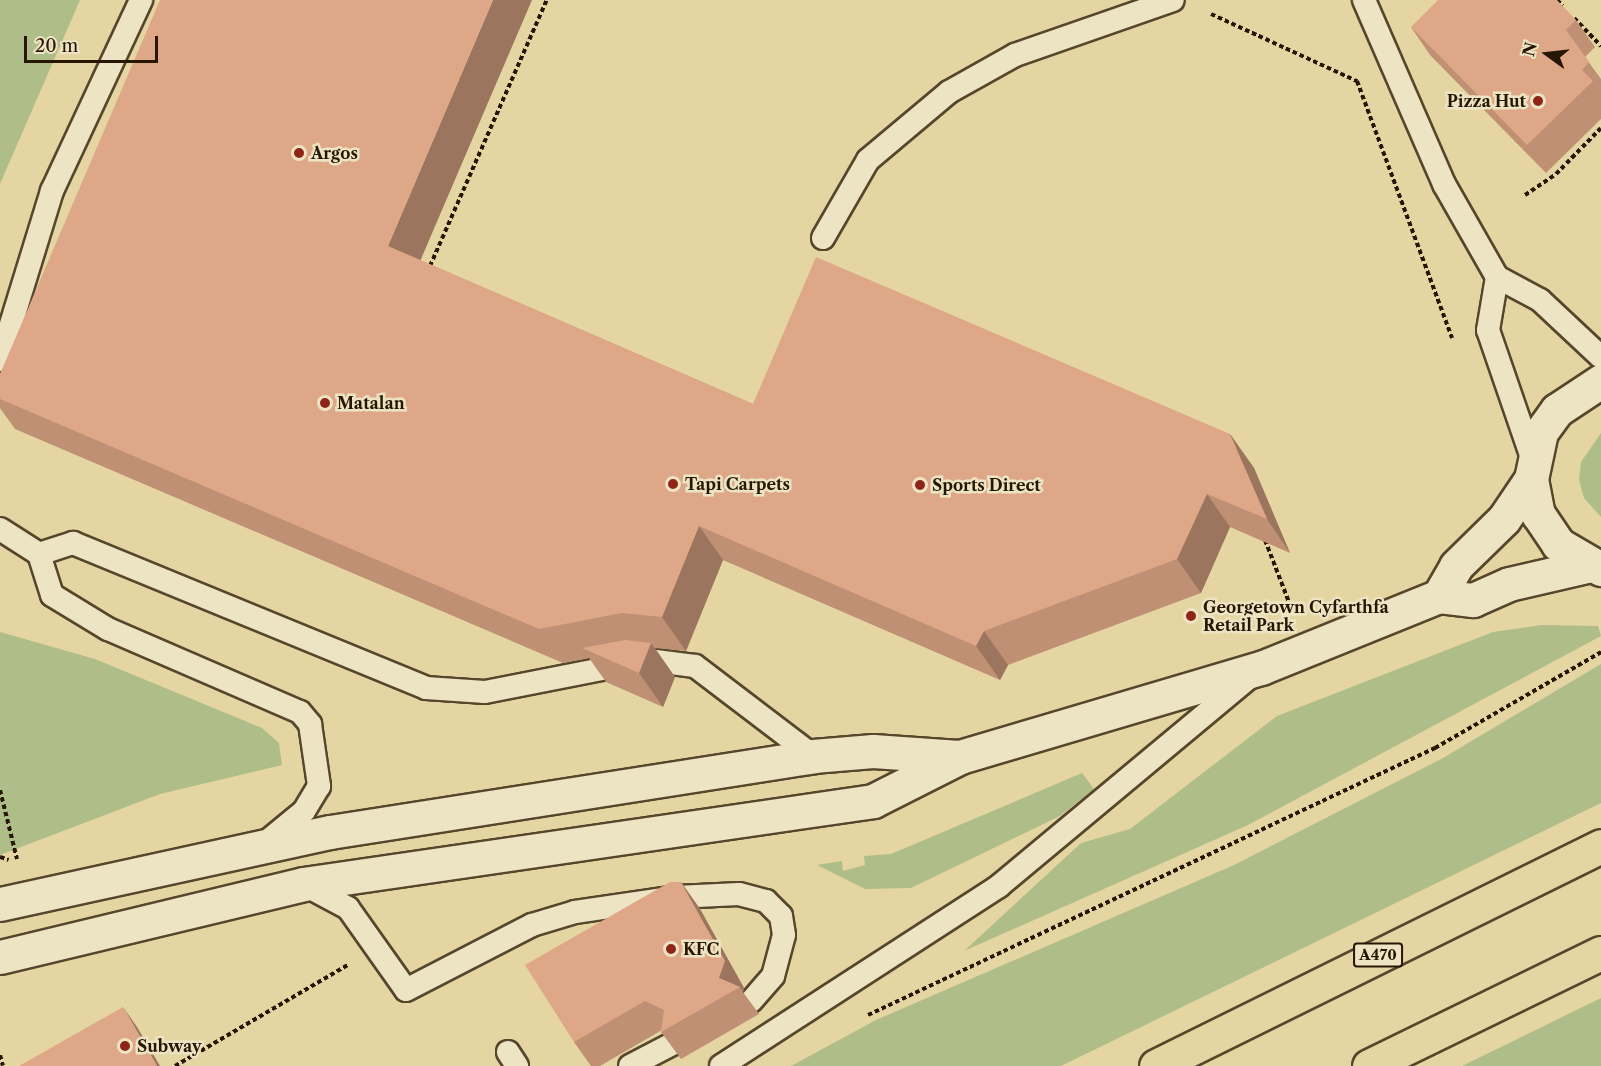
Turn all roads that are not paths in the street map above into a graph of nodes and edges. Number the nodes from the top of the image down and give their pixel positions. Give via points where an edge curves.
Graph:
1 (141, 0) edge
2 (1173, 0) edge
3 (1364, 0) edge
4 (822, 238) dead end
5 (1497, 278) junction
6 (1601, 357) edge
7 (0, 360) edge
8 (1601, 381) edge
9 (1532, 468) junction
10 (0, 529) edge
11 (39, 554) junction
12 (1594, 568) edge
13 (1439, 596) junction
14 (1261, 668) junction
15 (813, 756) junction
16 (960, 757) junction
17 (262, 845) junction
18 (1601, 846) edge
19 (303, 884) junction
20 (0, 904) edge
21 (1601, 953) edge
22 (0, 957) edge
23 (752, 1001) dead end
24 (672, 1044) edge
25 (630, 1066) edge
26 (721, 1066) edge
27 (1156, 1066) edge
28 (1369, 1066) edge

1 - 7 lane via 52,191
2 - 4 lane via 1015,55 949,92 868,160
3 - 5 lane via 1444,184
5 - 6 lane via 1540,300
5 - 9 lane via 1488,330
8 - 9 street via 1557,410
9 - 12 street via 1539,514 1558,544
9 - 13 street via 1504,519 1456,566
10 - 11 lane
11 - 15 lane via 73,543 426,688 484,692 648,660 695,666
11 - 17 lane via 52,595 108,628 300,712 310,723 319,786 304,811
12 - 13 street via 1509,584 1473,600
13 - 14 street
14 - 16 street
14 - 26 lane via 999,886
15 - 16 street via 873,751
15 - 17 street
16 - 19 street via 873,801
17 - 20 street
18 - 27 highway, A470
19 - 22 street
19 - 23 lane via 348,908 406,990 532,925 575,912 676,897 739,894 766,901 781,916 784,936 773,976
21 - 28 highway
24 - 25 lane

